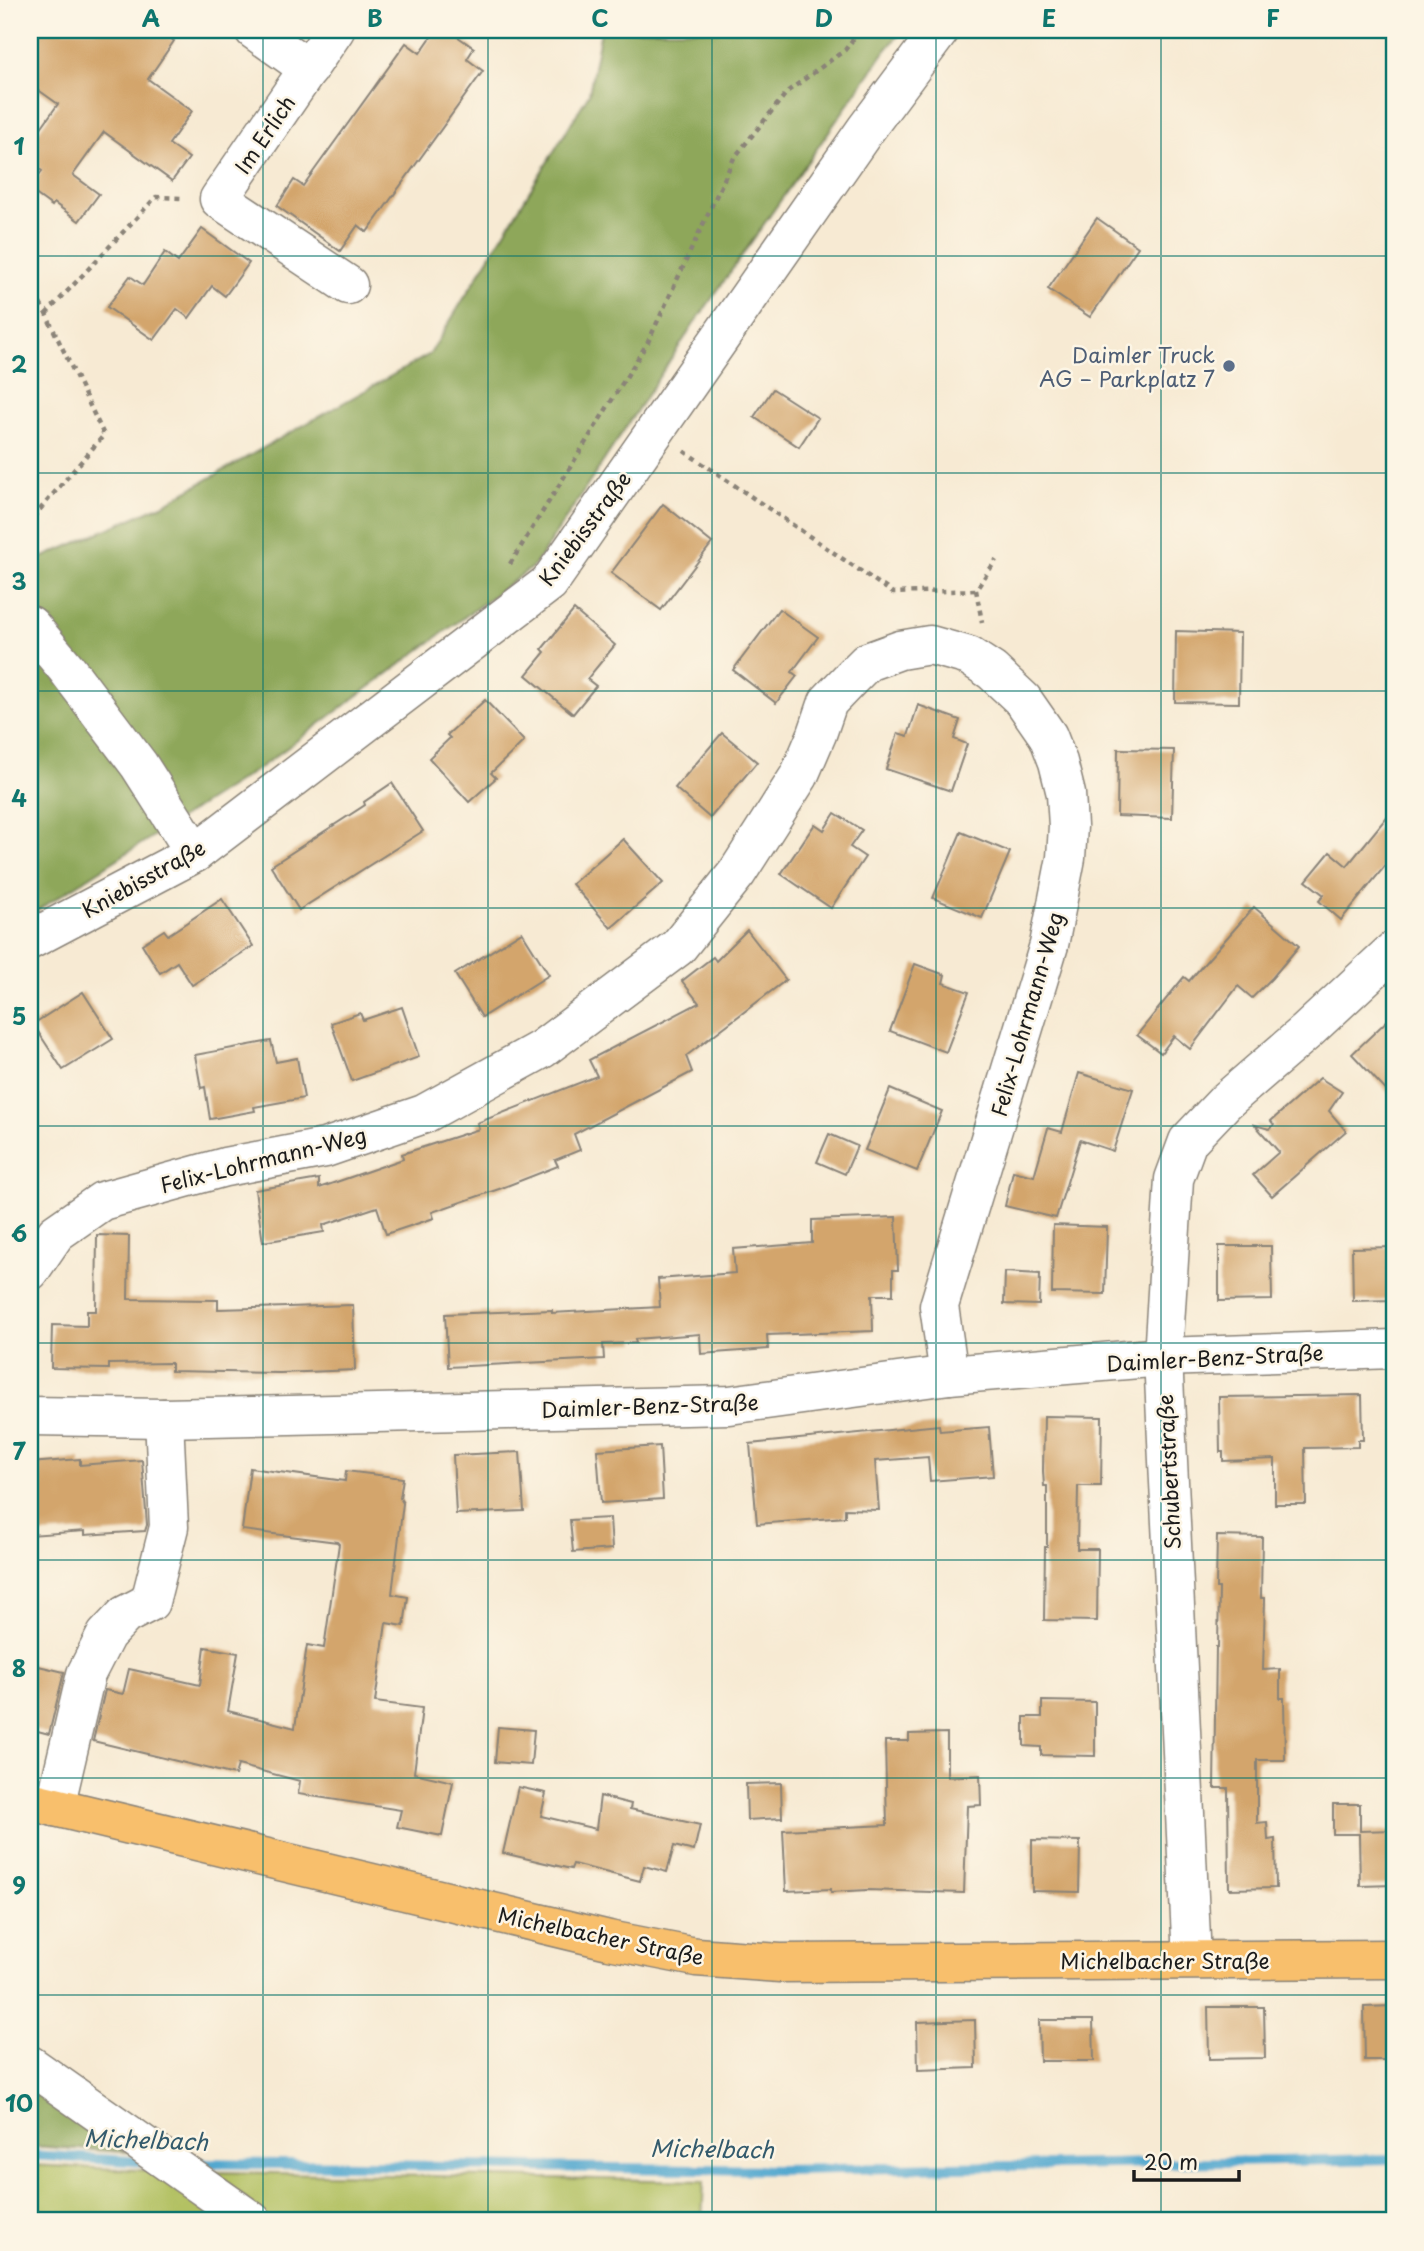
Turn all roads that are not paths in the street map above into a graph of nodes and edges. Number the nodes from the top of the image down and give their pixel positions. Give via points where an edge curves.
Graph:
1 (254, 30) edge
2 (335, 30) edge
3 (940, 30) edge
4 (309, 69) junction
5 (348, 285) dead end
6 (30, 625) edge
7 (195, 853) junction
8 (30, 940) edge
9 (1394, 950) edge
10 (30, 1271) edge
11 (1394, 1349) edge
12 (1163, 1357) junction
13 (949, 1375) junction
14 (30, 1416) edge
15 (164, 1418) junction
16 (42, 1804) edge
17 (1192, 1959) junction
18 (1394, 1959) edge
19 (30, 2065) edge
20 (252, 2221) edge

1 - 4 street
2 - 4 street, Im Erlich
3 - 7 street, Kniebisstraße via 549,583
4 - 5 street, Im Erlich via 219,199
6 - 7 street via 139,765
7 - 8 street, Kniebisstraße
9 - 12 street, Schubertstraße via 1188,1141 1174,1179
10 - 13 street, Felix-Lohrmann-Weg via 56,1233 102,1201 225,1167 326,1148 424,1114 541,1049 678,947 737,873 799,776 828,702 850,679 867,662 930,645 969,656 1023,700 1048,736 1058,762 1068,825 1049,946 939,1306
11 - 12 street, Daimler-Benz-Straße
12 - 13 street, Daimler-Benz-Straße
12 - 17 street, Schubertstraße
13 - 15 street, Daimler-Benz-Straße via 729,1405
14 - 15 street, Daimler-Benz-Straße
15 - 16 street via 169,1527 150,1602 125,1615 106,1635 86,1674
16 - 17 main road, Michelbacher Straße via 696,1957 779,1963
17 - 18 main road, Michelbacher Straße
19 - 20 street

